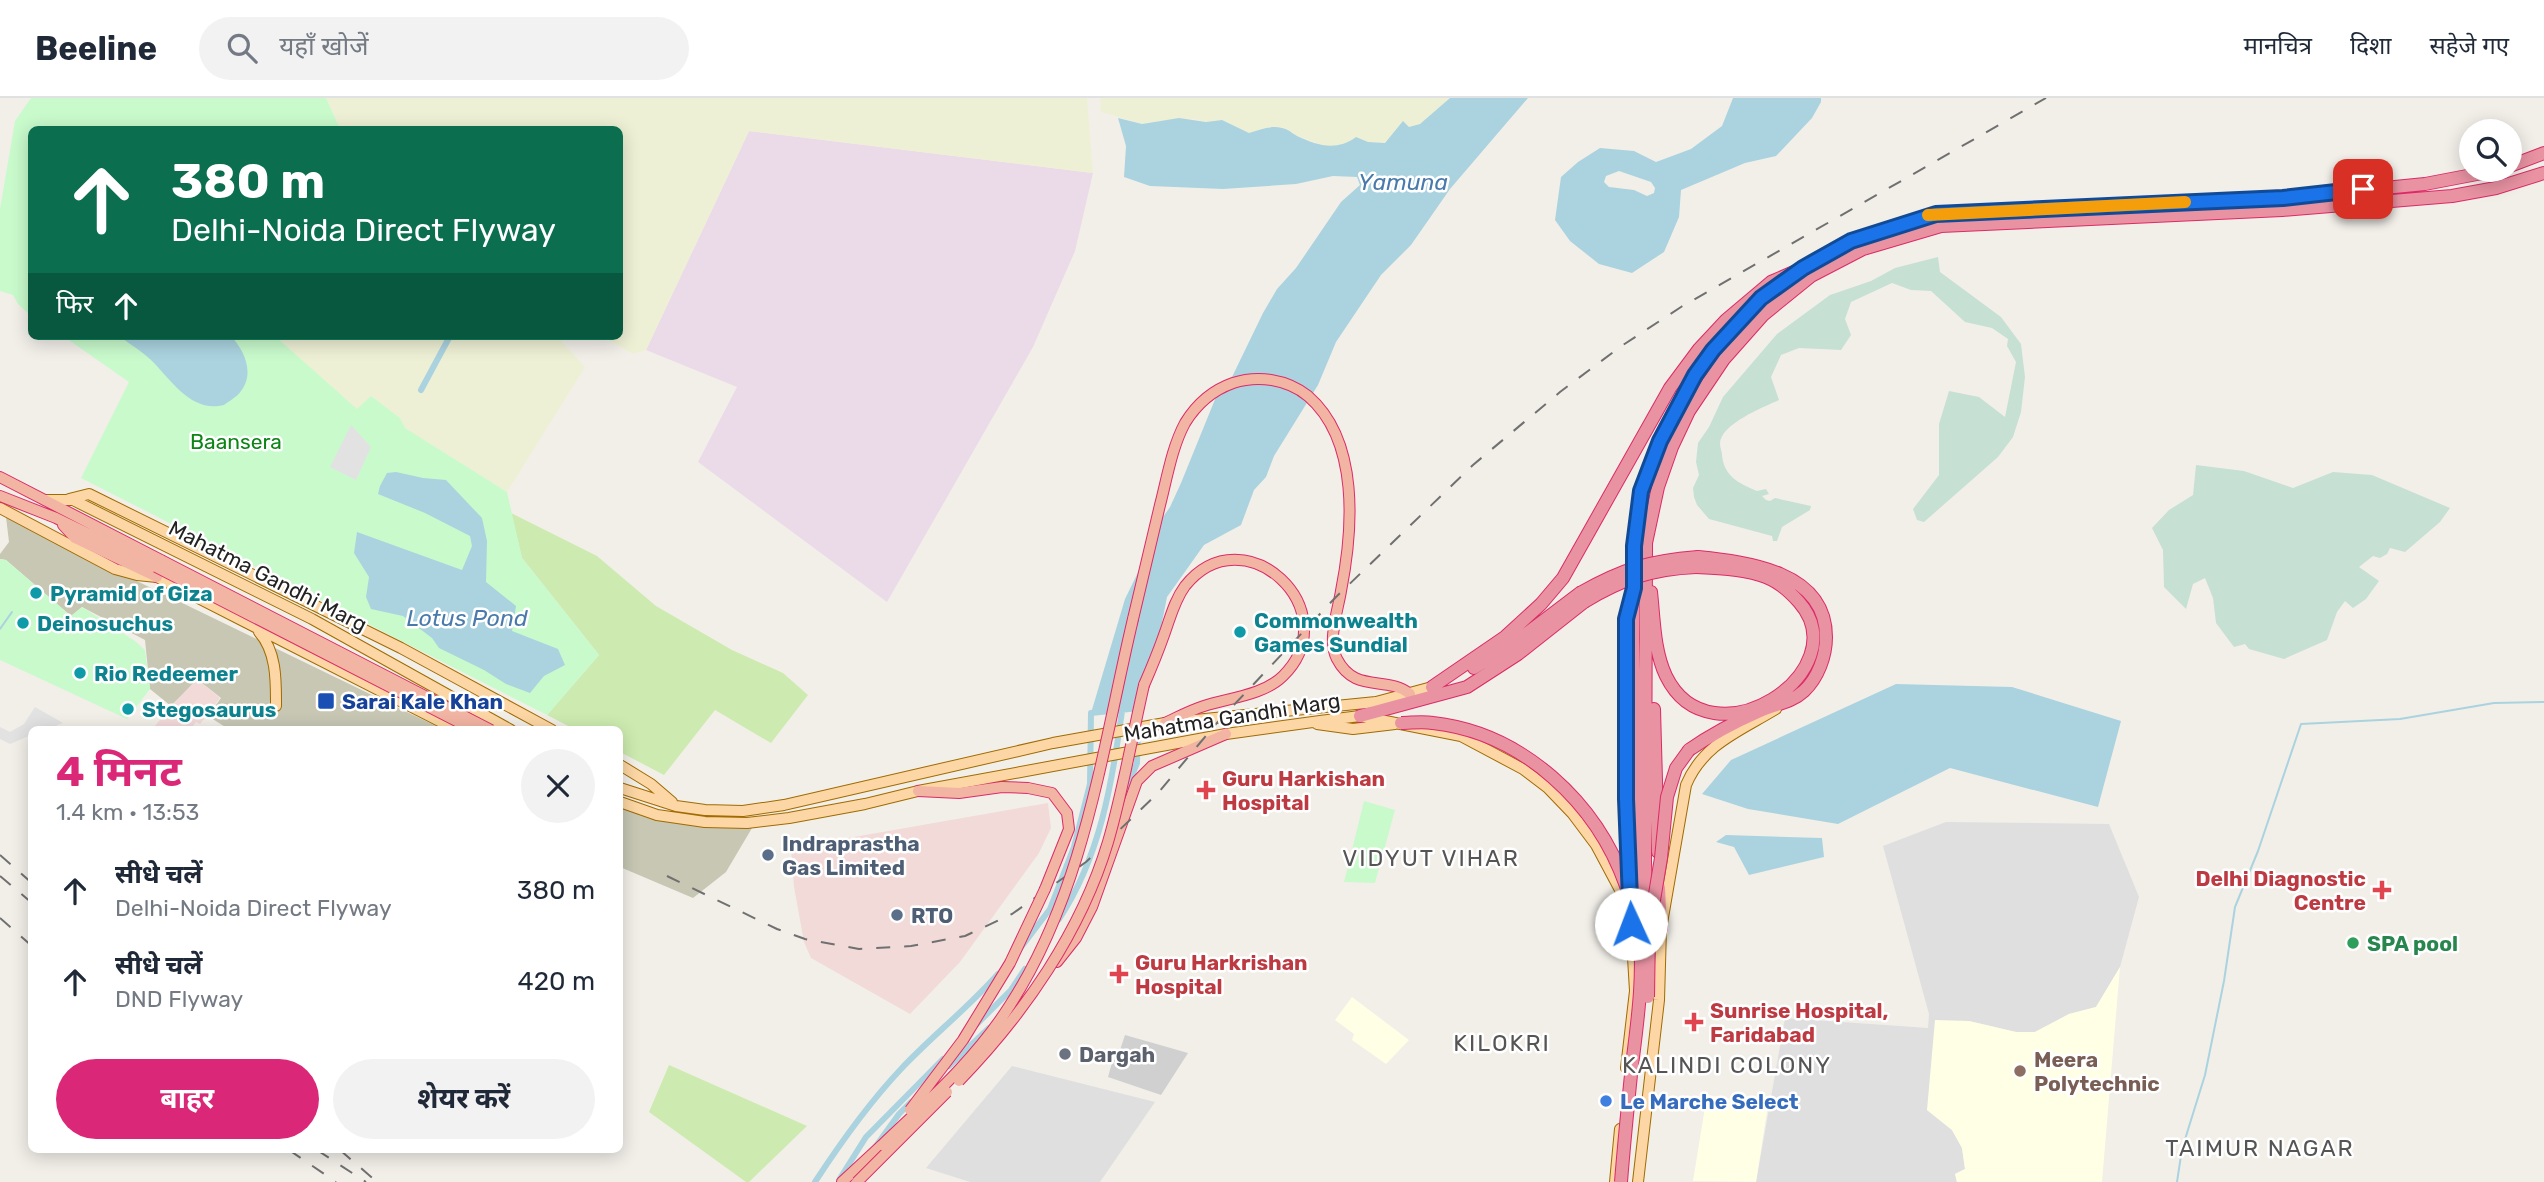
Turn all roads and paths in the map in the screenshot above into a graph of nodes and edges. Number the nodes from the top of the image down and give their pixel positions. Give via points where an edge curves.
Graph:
1 (2544, 153) edge
2 (2522, 161) edge
3 (2544, 173) edge
4 (2459, 177) edge
5 (1803, 268) junction
6 (0, 477) edge
7 (0, 496) edge
8 (69, 499) junction
9 (45, 500) junction
10 (0, 508) edge
11 (56, 518) junction
12 (116, 542) junction
13 (1646, 543) junction
14 (1697, 562) junction
15 (157, 577) junction
16 (241, 583) junction
17 (1634, 588) junction
18 (1582, 597) junction
19 (1652, 600) junction
20 (226, 612) junction
21 (253, 626) junction
22 (1639, 637) junction
23 (387, 659) junction
24 (1432, 687) junction
25 (372, 688) junction
26 (1410, 694) junction
27 (1787, 702) junction
28 (276, 706) dead end
29 (1360, 716) junction
30 (1311, 722) junction
31 (1401, 723) junction
32 (1161, 724) junction
33 (449, 726) edge
34 (466, 726) edge
35 (483, 726) edge
36 (504, 726) edge
37 (545, 726) edge
38 (1226, 734) junction
39 (623, 767) edge
40 (623, 789) edge
41 (918, 791) junction
42 (623, 803) edge
43 (676, 806) junction
44 (1634, 922) junction
45 (1655, 929) junction
46 (1037, 986) junction
47 (1620, 1127) junction
48 (1643, 1129) junction
49 (882, 1145) junction
50 (842, 1182) edge
51 (857, 1182) edge
52 (1615, 1182) edge
53 (1621, 1182) edge
54 (1629, 1182) edge
55 (1637, 1182) edge

1 - 2 highway
3 - 13 highway via 2452,196 2282,210 1941,226 1863,250 1811,276 1763,315 1724,359 1689,411 1672,447
4 - 5 highway via 2283,198 1936,214 1851,241
5 - 17 highway via 1761,298 1713,350 1679,402 1641,491
5 - 24 highway via 1771,282 1699,349 1670,388 1563,578 1541,604 1505,637
6 - 9 highway, Mahatma Gandhi Marg
7 - 11 highway
8 - 9 main road, Mahatma Gandhi Marg
8 - 16 main road, Mahatma Gandhi Marg
8 - 37 main road via 89,494 401,648
9 - 12 highway
10 - 15 main road via 115,569
11 - 12 highway
11 - 15 highway via 75,538
12 - 34 highway, bridge
12 - 35 highway, bridge
13 - 19 highway
13 - 22 highway
14 - 18 highway, bridge via 1640,575
14 - 19 highway via 1762,576 1786,588 1802,606 1812,625 1814,643 1804,670 1789,687 1736,713 1716,715 1697,709 1667,678
14 - 27 highway via 1744,563 1775,571 1799,584 1819,608 1826,632 1823,656 1812,682
15 - 20 main road
16 - 20 main road
16 - 23 main road, Mahatma Gandhi Marg
17 - 22 highway
17 - 44 highway via 1626,619 1626,799
18 - 24 highway via 1485,662
18 - 29 highway via 1518,654 1467,687
19 - 45 highway
20 - 21 main road
21 - 25 main road
21 - 28 main road via 268,643
22 - 44 highway
22 - 45 highway, bridge via 1645,863
23 - 25 main road
23 - 36 main road, Mahatma Gandhi Marg
24 - 26 main road, Mahatma Gandhi Marg
25 - 33 main road
26 - 32 main road, Mahatma Gandhi Marg via 1376,702
26 - 49 highway, bridge via 1398,685 1367,684 1349,675 1336,659 1335,625 1351,511 1332,423 1303,392 1279,381 1244,379 1219,388 1185,424 1169,469 1085,833 1051,933 1009,1007 975,1051
27 - 45 main road via 1721,741 1693,768
27 - 45 highway, bridge via 1730,724 1683,757 1670,784
29 - 30 main road, Mahatma Gandhi Marg
29 - 31 main road, Mahatma Gandhi Marg
30 - 31 main road via 1336,729
30 - 38 main road, Mahatma Gandhi Marg
31 - 44 highway, bridge via 1431,722 1466,729 1503,743 1558,782 1596,825 1611,850
32 - 43 main road, Mahatma Gandhi Marg, bridge via 1053,743 785,805 743,811
32 - 46 highway, bridge via 1275,684 1291,667 1304,624 1288,584 1271,570 1251,563 1219,562 1202,570 1183,589 1144,685 1108,842 1083,907
38 - 41 main road, Mahatma Gandhi Marg, bridge
38 - 46 highway, bridge via 1152,766 1137,781 1092,907 1076,938
39 - 43 main road
40 - 43 main road, Mahatma Gandhi Marg
41 - 42 main road, Mahatma Gandhi Marg via 747,823 657,816
41 - 49 highway, bridge via 1028,788 1052,793 1067,813 1069,829 1010,963 930,1087
44 - 47 main road via 1635,991
44 - 53 highway, bridge via 1640,993
45 - 48 main road via 1659,1000
45 - 54 highway, bridge
46 - 51 highway, bridge via 979,1060
47 - 48 main road
47 - 52 main road
48 - 55 main road
49 - 50 highway

